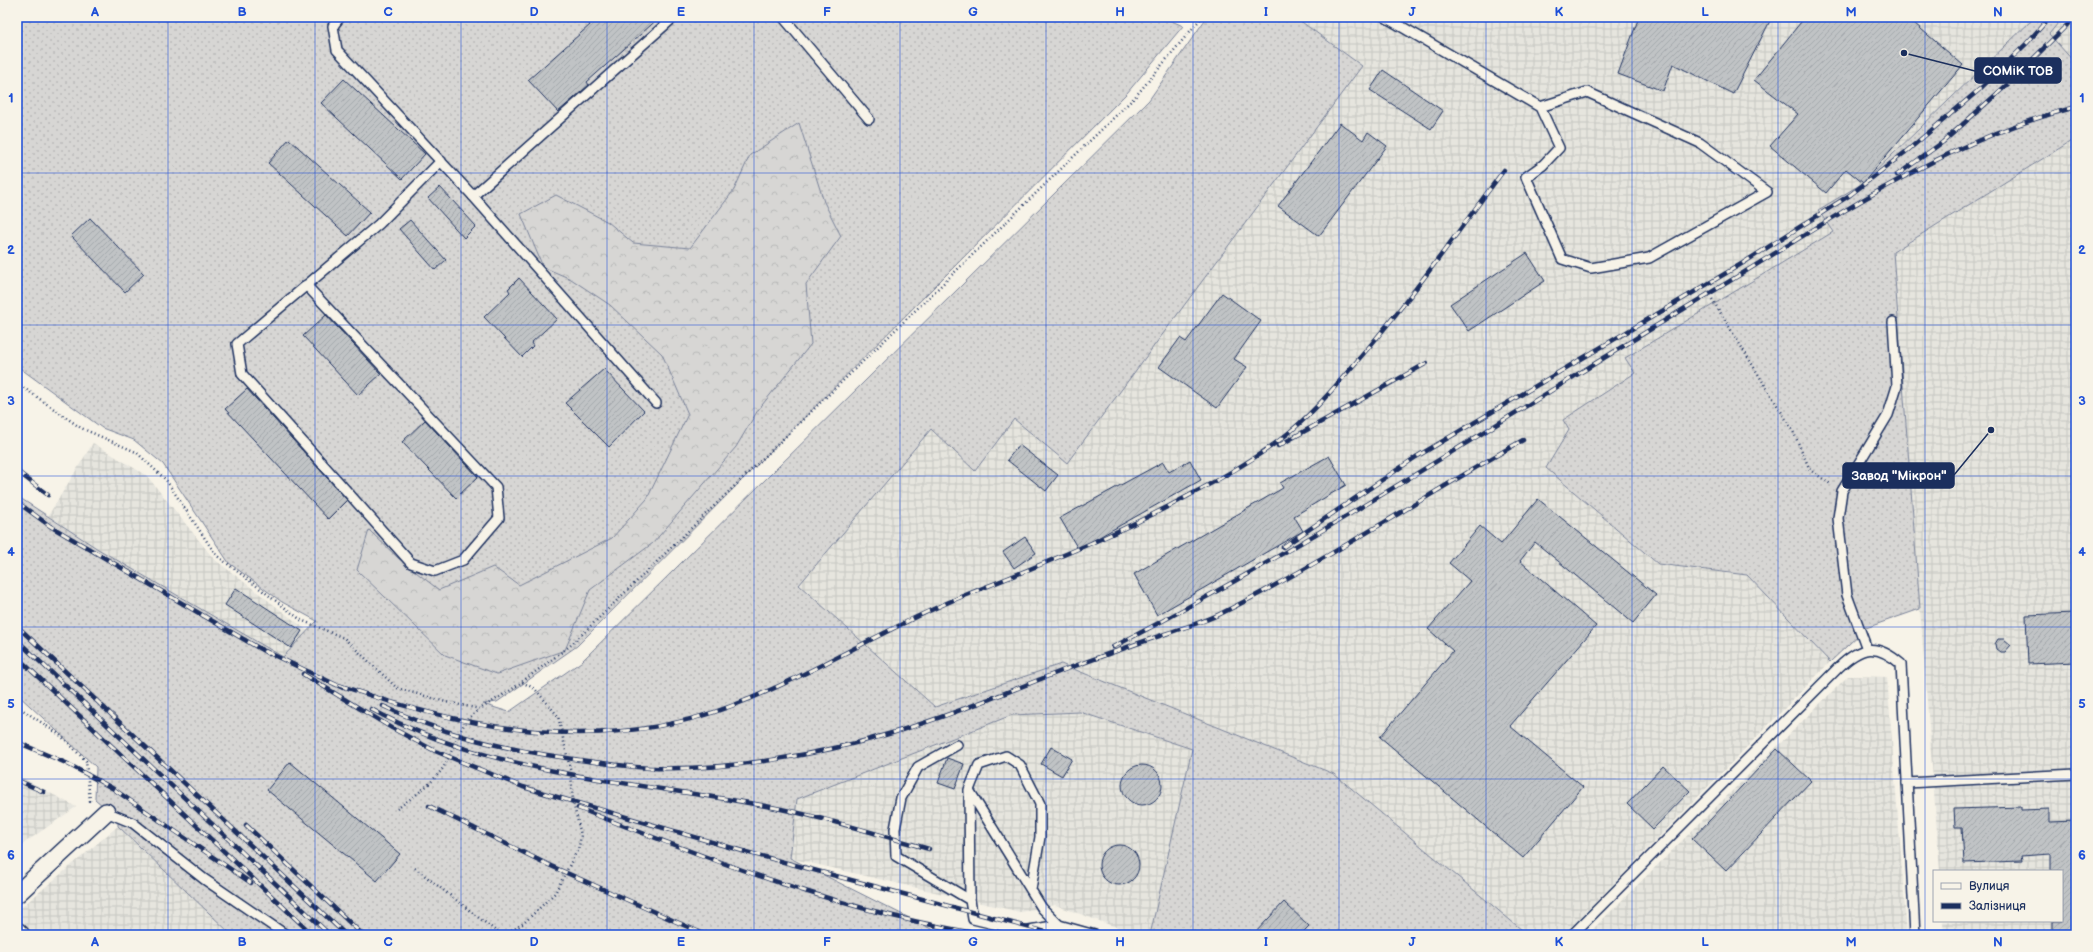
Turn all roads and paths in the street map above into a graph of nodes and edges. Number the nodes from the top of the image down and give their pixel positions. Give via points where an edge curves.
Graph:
1 (340, 17) edge
2 (674, 17) edge
3 (783, 17) edge
4 (1202, 17) edge
5 (1385, 17) edge
6 (1540, 107) junction
7 (869, 119) dead end
8 (441, 161) junction
9 (473, 196) junction
10 (306, 285) junction
11 (1712, 299) dead end
12 (1893, 322) dead end
13 (17, 383) edge
14 (656, 403) dead end
15 (1842, 492) junction
16 (1867, 649) junction
17 (522, 682) junction
18 (17, 706) edge
19 (480, 709) junction
20 (957, 745) dead end
21 (2076, 774) edge
22 (1907, 783) junction
23 (969, 790) junction
24 (398, 809) dead end
25 (106, 812) junction
26 (415, 868) dead end
27 (1031, 889) junction
28 (17, 894) edge
29 (970, 900) junction
30 (1059, 925) junction
31 (17, 931) edge
32 (21, 935) edge
33 (286, 935) edge
34 (500, 935) edge
35 (505, 935) edge
36 (1095, 935) edge
37 (1572, 935) edge
38 (1914, 935) edge

1 - 8 lane via 333,26 337,50
2 - 9 lane
3 - 7 lane
4 - 17 path via 1135,97 570,646
5 - 6 lane
6 - 6 lane via 1559,148 1543,166 1526,177 1562,259 1591,268 1649,258 1767,192 1700,143 1587,92
8 - 9 lane
8 - 10 lane via 379,224
9 - 14 lane
10 - 10 lane via 237,344 242,374 411,563 435,570 463,560 499,518 496,487
11 - 15 path via 1793,431 1810,470
12 - 15 lane via 1897,386 1888,415
13 - 19 path via 81,428 136,452 166,480 216,556 301,620 344,638 398,688
15 - 16 lane via 1838,518 1847,595
16 - 22 lane via 1888,652 1901,664
16 - 37 lane via 1842,664
17 - 19 path
17 - 35 path via 535,689 558,716 581,835 579,847 555,893 524,923
18 - 25 path via 60,735 86,761 90,801
19 - 24 path via 471,714 465,722 442,769
20 - 29 lane via 918,766 902,798 895,828 896,856
21 - 22 lane
22 - 38 lane
23 - 27 lane
23 - 27 lane via 979,764 1006,756 1020,765 1040,804 1040,837
23 - 29 lane
25 - 28 street
25 - 33 lane via 133,823 204,879
26 - 34 path
27 - 30 lane via 1042,908
29 - 30 lane via 973,919 1023,931
30 - 36 lane
31 - 32 street

